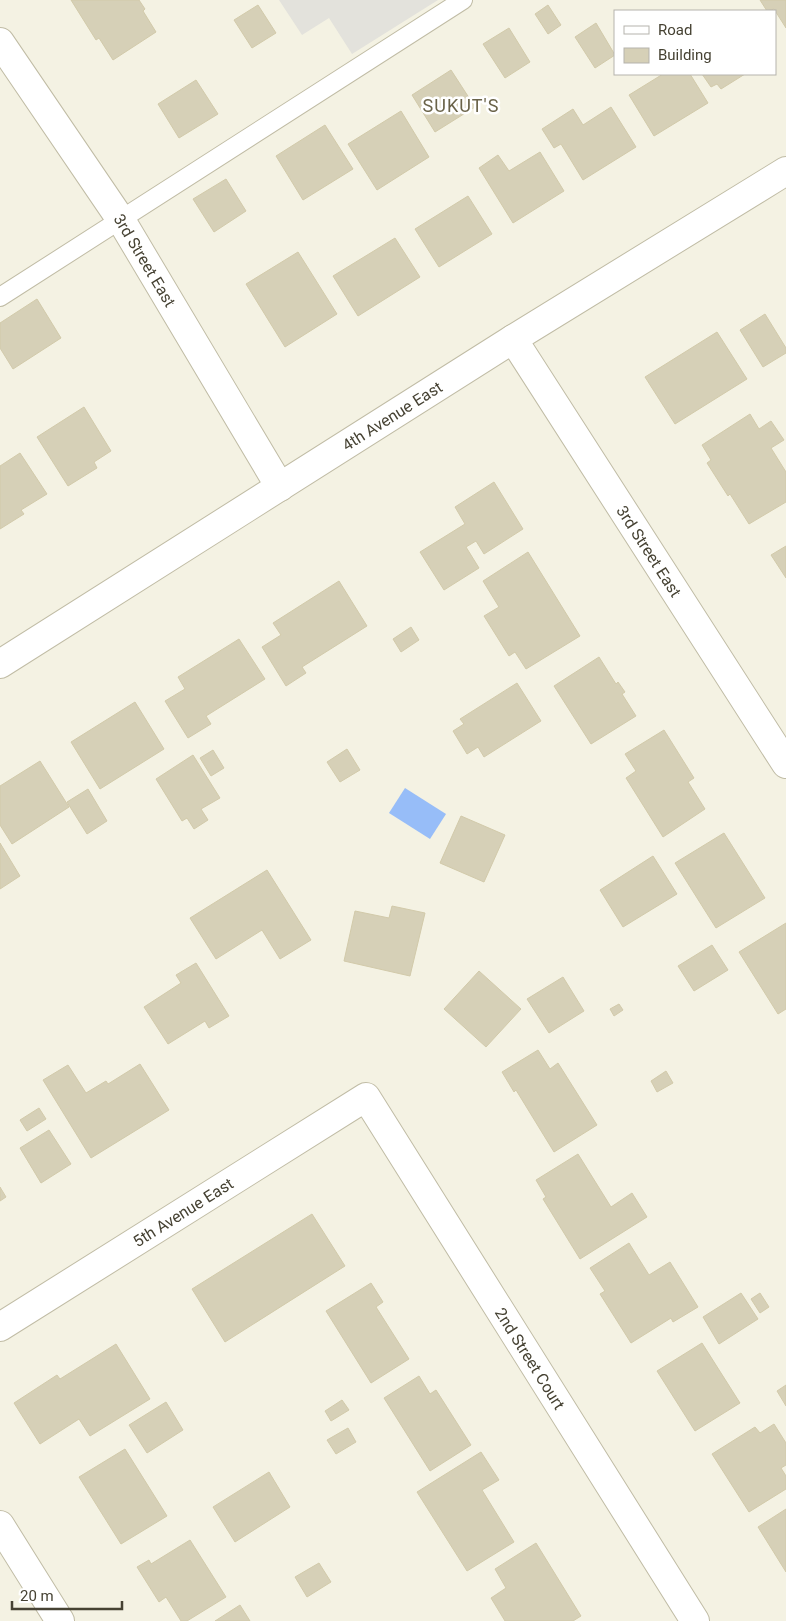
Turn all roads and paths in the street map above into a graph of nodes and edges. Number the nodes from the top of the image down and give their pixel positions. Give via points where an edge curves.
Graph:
1 (463, 0) edge
2 (0, 42) edge
3 (786, 171) edge
4 (121, 220) junction
5 (0, 297) edge
6 (513, 339) junction
7 (280, 487) junction
8 (0, 664) edge
9 (786, 764) edge
10 (366, 1097) joint
11 (0, 1328) edge
12 (0, 1525) edge
13 (60, 1621) edge
14 (695, 1621) edge

1 - 4 lane
2 - 4 street, 3rd Street East
3 - 6 street, 4th Avenue East
4 - 5 lane
4 - 7 street, 3rd Street East
6 - 7 street, 4th Avenue East
6 - 9 street, 3rd Street East
7 - 8 street, 4th Avenue East
10 - 11 street, 5th Avenue East
10 - 14 street, 2nd Street Court
12 - 13 street

